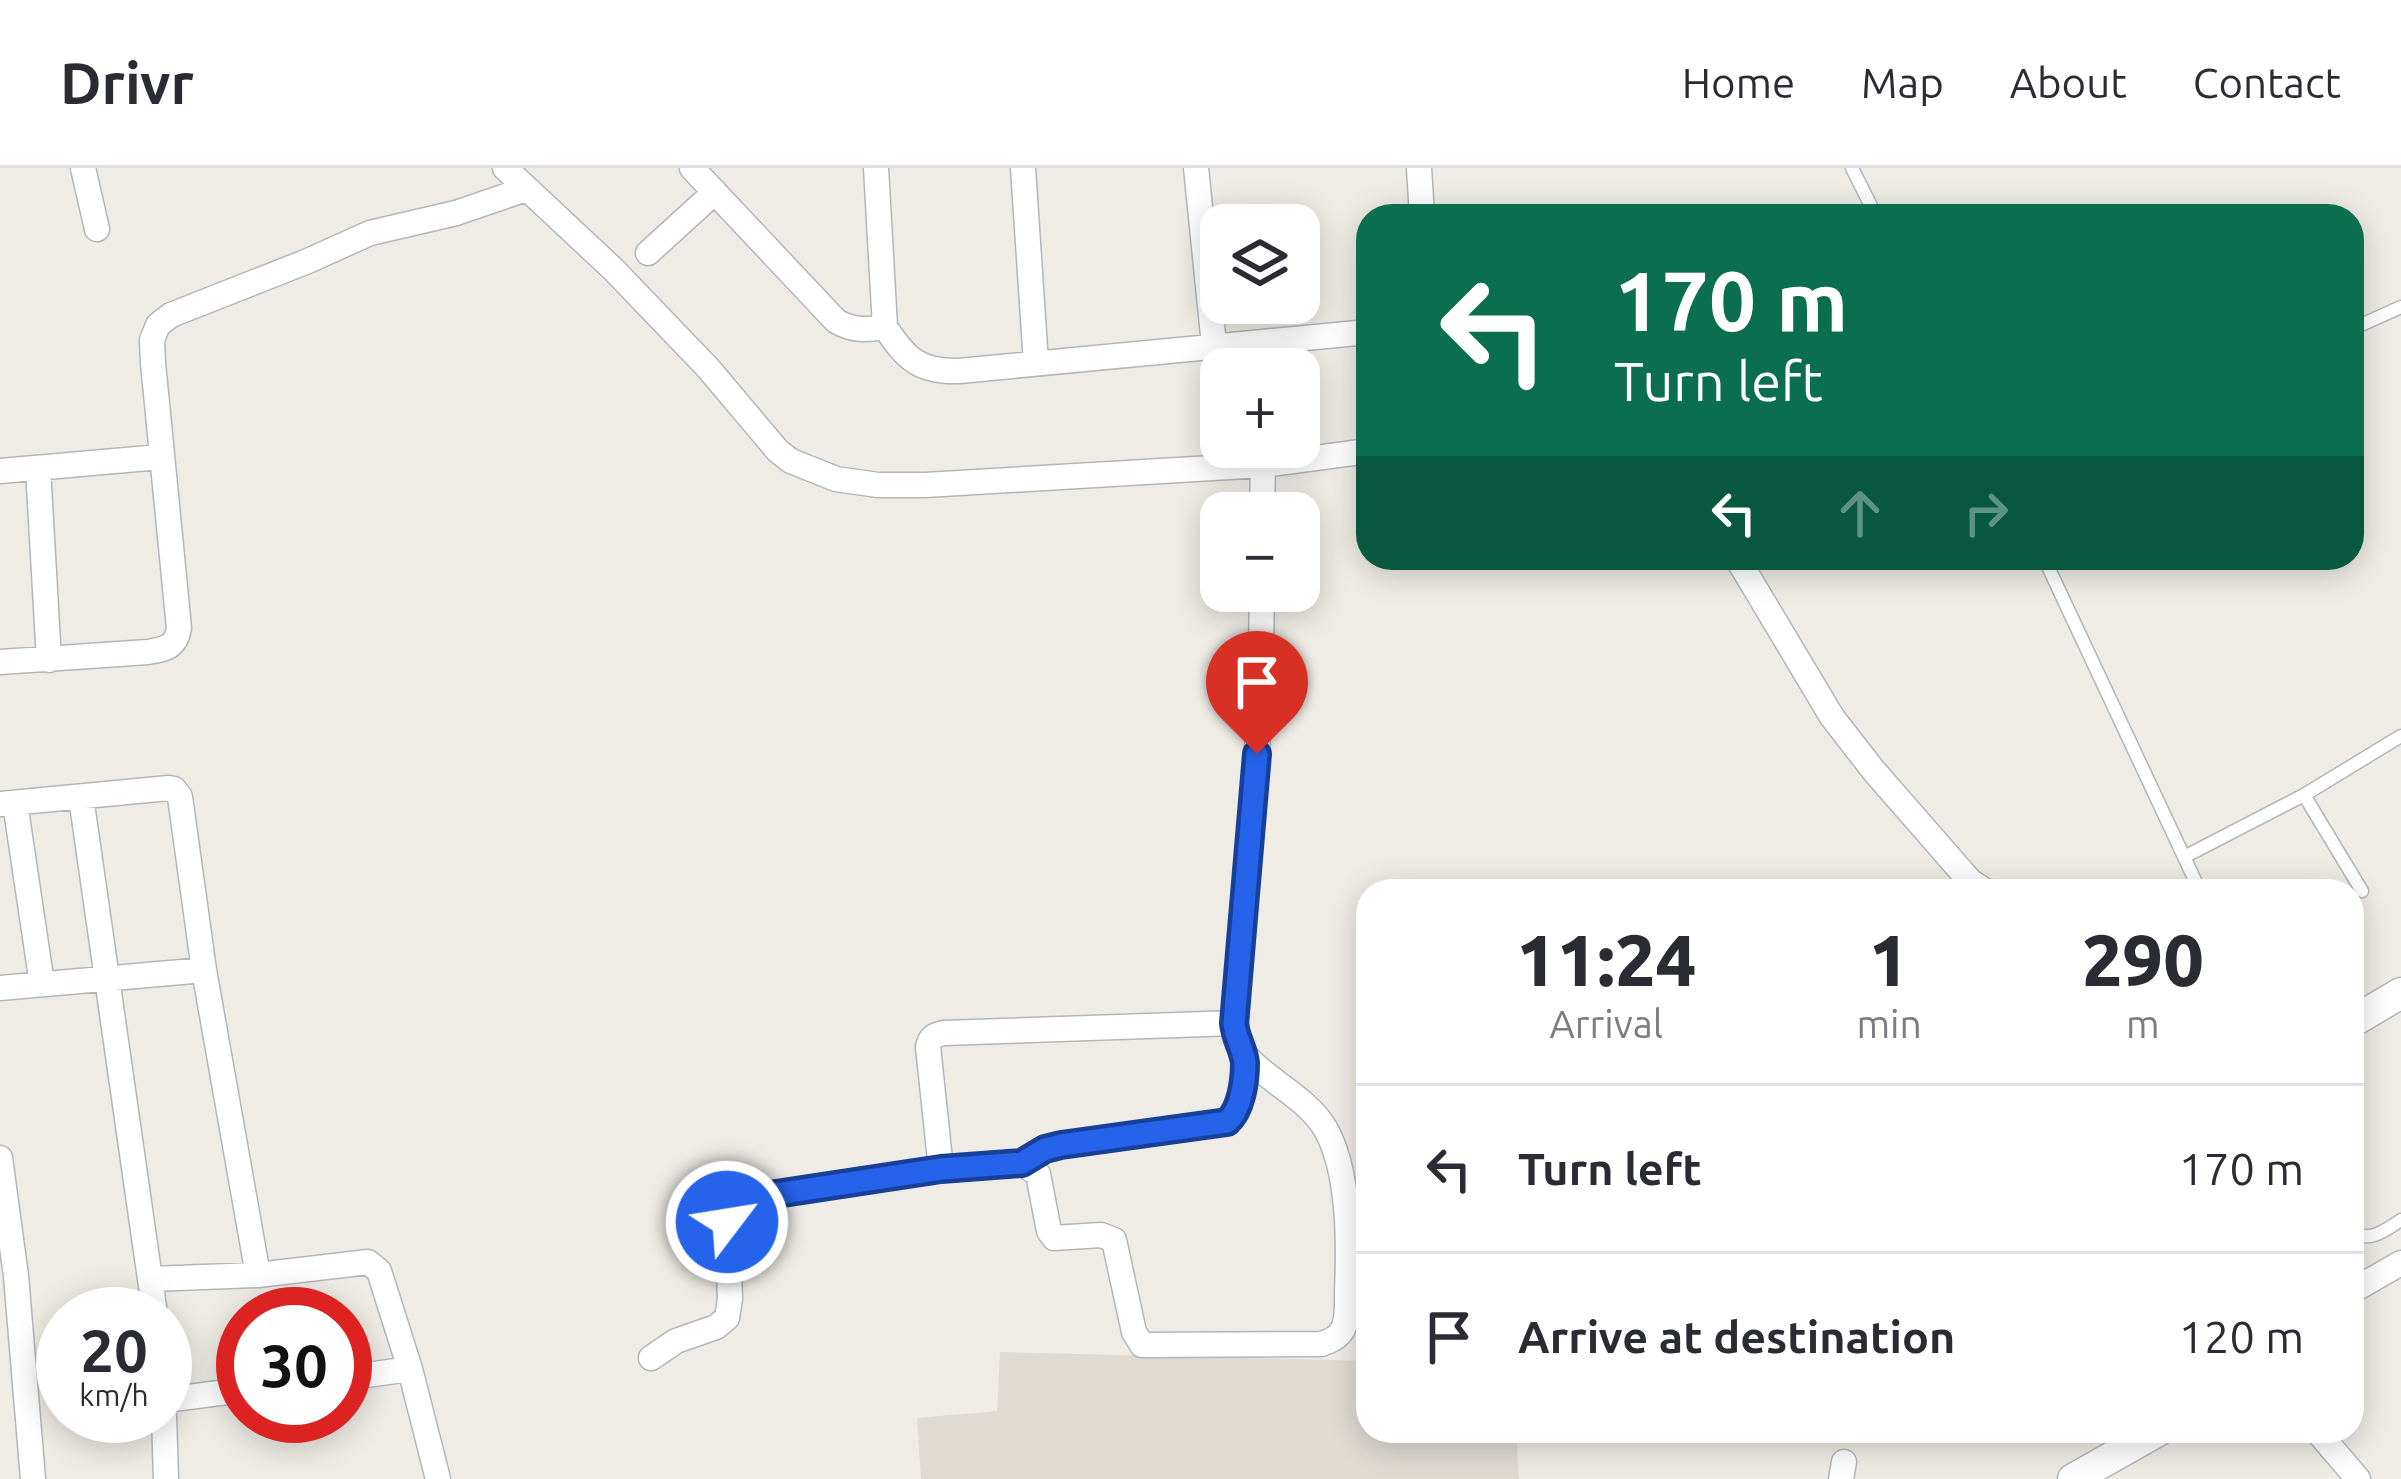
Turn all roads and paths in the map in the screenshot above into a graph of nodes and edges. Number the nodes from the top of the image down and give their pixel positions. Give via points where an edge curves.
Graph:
1 (83, 168) edge
2 (505, 168) edge
3 (729, 168) edge
4 (855, 168) edge
5 (1023, 168) edge
6 (1196, 168) edge
7 (1419, 168) edge
8 (1855, 169) edge
9 (877, 176) edge
10 (706, 182) edge
11 (526, 189) junction
12 (1421, 204) edge
13 (1871, 204) edge
14 (97, 229) dead end
15 (648, 253) dead end
16 (2401, 307) edge
17 (2364, 324) edge
18 (885, 327) junction
19 (1356, 333) edge
20 (1214, 345) junction
21 (1036, 363) junction
22 (1356, 453) edge
23 (1320, 457) edge
24 (160, 458) junction
25 (38, 468) junction
26 (1210, 468) edge
27 (0, 471) edge
28 (1744, 570) edge
29 (2050, 570) edge
30 (1262, 612) edge
31 (49, 660) junction
32 (0, 662) edge
33 (2401, 736) edge
34 (2304, 795) junction
35 (81, 797) junction
36 (8, 803) edge
37 (2184, 857) junction
38 (1968, 879) edge
39 (2194, 879) edge
40 (2355, 879) edge
41 (204, 970) junction
42 (106, 980) junction
43 (42, 984) junction
44 (0, 988) edge
45 (2401, 993) edge
46 (2364, 1015) edge
47 (1234, 1023) junction
48 (1246, 1058) junction
49 (0, 1158) edge
50 (1022, 1163) junction
51 (941, 1169) junction
52 (3, 1189) edge
53 (2401, 1220) edge
54 (2364, 1237) edge
55 (2401, 1263) edge
56 (258, 1275) junction
57 (151, 1279) junction
58 (2364, 1285) edge
59 (152, 1287) edge
60 (651, 1358) dead end
61 (410, 1369) junction
62 (372, 1374) edge
63 (165, 1443) edge
64 (2137, 1443) edge
65 (2327, 1443) edge
66 (33, 1479) edge
67 (166, 1479) edge
68 (438, 1479) edge
69 (2074, 1479) edge
70 (2358, 1479) edge

1 - 14 street
2 - 11 street
3 - 10 street
4 - 9 street
5 - 21 street
6 - 20 street
7 - 12 street
8 - 13 lane
9 - 18 street
10 - 15 street
10 - 18 street via 836,321
11 - 24 street via 370,233 171,315 152,340
11 - 26 street via 614,270 778,451 805,469 836,479 925,484
16 - 17 lane
18 - 21 street via 910,359 939,372
19 - 20 street
20 - 21 street
22 - 23 street
24 - 25 street
24 - 31 street via 177,639 160,650
25 - 27 street
25 - 31 street
28 - 38 street via 1832,717
29 - 37 lane
30 - 47 street
31 - 32 street
33 - 34 lane
34 - 37 lane
34 - 40 lane
35 - 36 street
35 - 41 street via 177,792
35 - 42 street
36 - 43 street
37 - 39 lane
41 - 42 street
41 - 56 street
42 - 43 street
42 - 57 street
43 - 44 street
45 - 46 street
47 - 48 street
47 - 51 street via 934,1035 928,1047
48 - 50 street via 1227,1122 1061,1145
48 - 50 street via 1314,1114 1332,1144 1348,1261 1347,1315 1333,1341 1142,1346 1114,1240 1054,1238 1038,1174
49 - 52 street
50 - 51 street
51 - 60 street via 736,1203 727,1222 725,1322
52 - 66 street
53 - 54 lane
55 - 58 street
56 - 57 street
56 - 61 street via 368,1262 379,1271
57 - 59 street
61 - 62 street
61 - 68 street
63 - 67 street
64 - 69 street
65 - 70 street

